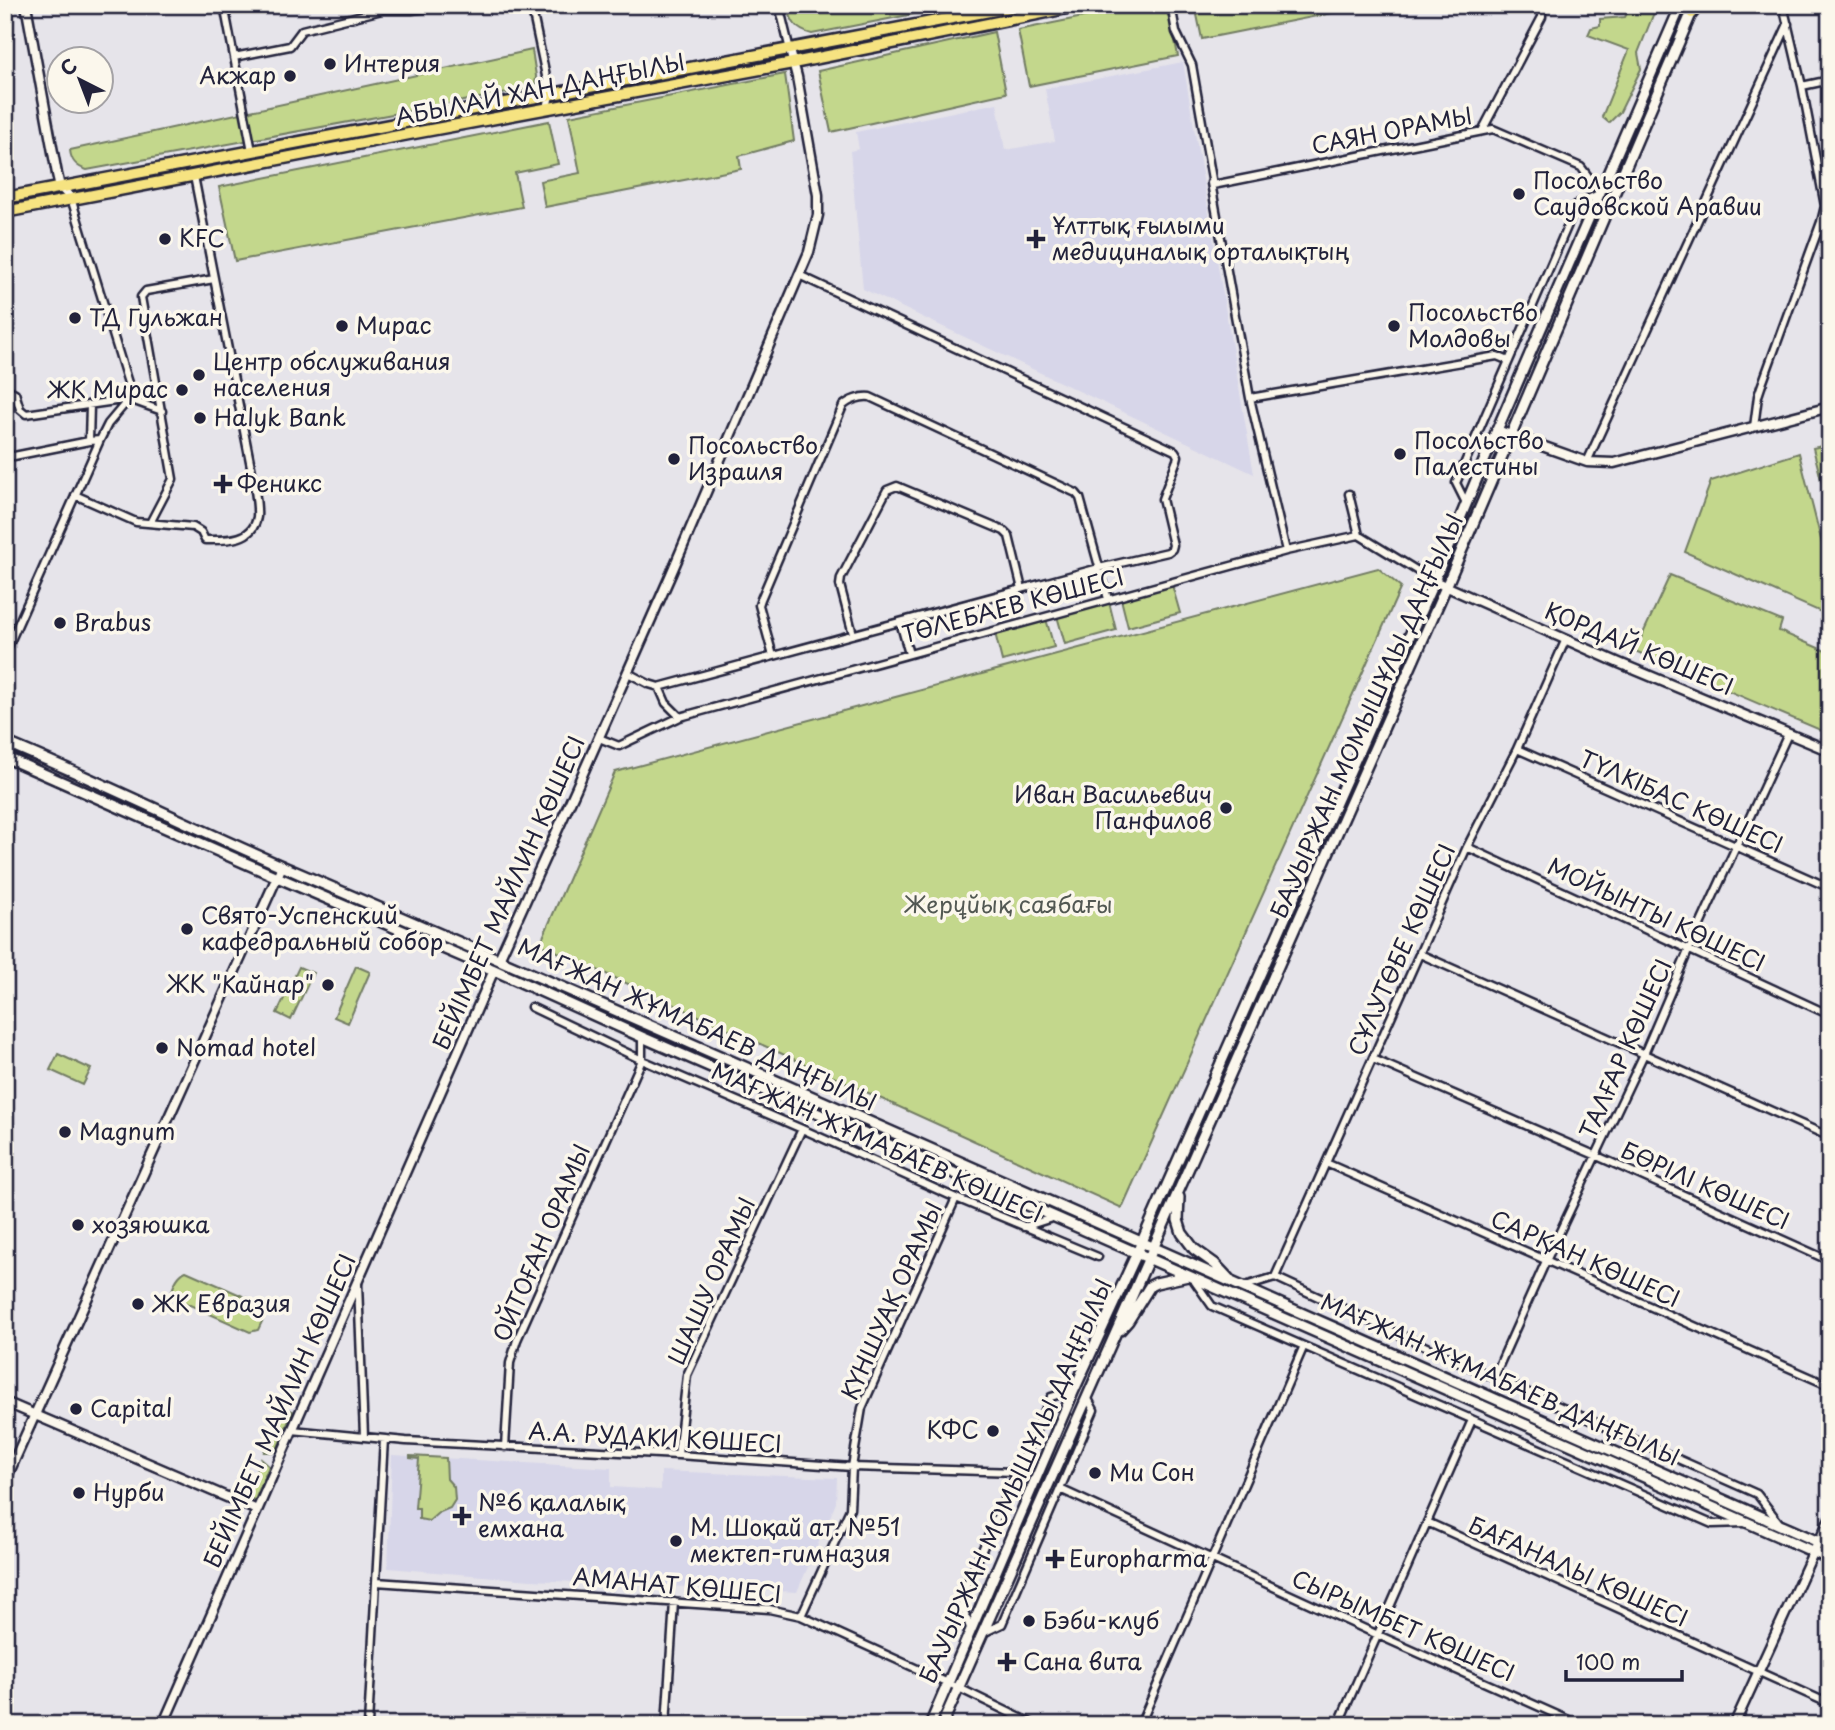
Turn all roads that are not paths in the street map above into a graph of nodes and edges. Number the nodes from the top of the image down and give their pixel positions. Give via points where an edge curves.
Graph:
1 (26, 5) edge
2 (181, 5) edge
3 (190, 5) edge
4 (224, 5) edge
5 (451, 5) edge
6 (531, 5) edge
7 (779, 5) edge
8 (1021, 5) edge
9 (1082, 5) edge
10 (1171, 5) edge
11 (1542, 5) edge
12 (1681, 5) edge
13 (1783, 5) edge
14 (1695, 8) edge
15 (1788, 24) junction
16 (790, 50) junction
17 (234, 57) junction
18 (793, 62) junction
19 (1830, 80) edge
20 (1802, 86) junction
21 (550, 95) junction
22 (547, 108) junction
23 (1482, 131) junction
24 (253, 151) junction
25 (194, 176) junction
26 (1212, 184) junction
27 (60, 187) junction
28 (1601, 193) junction
29 (5, 198) edge
30 (71, 198) junction
31 (1827, 206) edge
32 (5, 212) edge
33 (799, 275) junction
34 (214, 279) junction
35 (1509, 361) junction
36 (5, 388) edge
37 (1250, 398) junction
38 (130, 399) junction
39 (90, 405) junction
40 (1830, 407) edge
41 (162, 411) junction
42 (1755, 427) junction
43 (1497, 430) junction
44 (1511, 436) junction
45 (100, 440) junction
46 (89, 441) junction
47 (5, 455) edge
48 (1587, 462) junction
49 (1349, 494) dead end
50 (75, 495) junction
51 (1466, 504) junction
52 (149, 523) junction
53 (1359, 535) junction
54 (1286, 551) junction
55 (1099, 568) junction
56 (1434, 581) junction
57 (1446, 586) junction
58 (1022, 589) junction
59 (1108, 599) junction
60 (900, 622) junction
61 (853, 634) junction
62 (1566, 639) junction
63 (7, 649) dead end
64 (909, 654) junction
65 (774, 656) junction
66 (628, 673) junction
67 (659, 687) junction
68 (680, 717) junction
69 (1788, 734) junction
70 (599, 738) junction
71 (5, 742) edge
72 (1517, 749) junction
73 (1830, 751) edge
74 (5, 757) edge
75 (1467, 847) junction
76 (1738, 847) junction
77 (282, 866) junction
78 (277, 877) junction
79 (1830, 888) edge
80 (1689, 949) junction
81 (1420, 954) junction
82 (499, 959) junction
83 (494, 970) junction
84 (531, 1007) dead end
85 (1830, 1015) edge
86 (642, 1037) junction
87 (1644, 1054) junction
88 (1373, 1059) junction
89 (642, 1060) junction
90 (802, 1129) junction
91 (1830, 1137) edge
92 (1597, 1156) junction
93 (1326, 1163) junction
94 (1180, 1188) junction
95 (956, 1198) junction
96 (1055, 1217) junction
97 (1024, 1227) junction
98 (1142, 1243) junction
99 (1154, 1248) junction
100 (1137, 1253) junction
101 (1098, 1257) dead end
102 (1149, 1259) junction
103 (1546, 1261) junction
104 (1830, 1261) edge
105 (1190, 1277) junction
106 (1275, 1277) junction
107 (358, 1281) junction
108 (1238, 1285) junction
109 (1114, 1336) junction
110 (1303, 1348) junction
111 (1494, 1377) junction
112 (1830, 1385) edge
113 (1074, 1390) junction
114 (1087, 1397) junction
115 (5, 1402) edge
116 (34, 1415) junction
117 (1472, 1420) junction
118 (292, 1430) junction
119 (364, 1436) junction
120 (384, 1439) junction
121 (506, 1447) junction
122 (678, 1455) junction
123 (852, 1467) junction
124 (1016, 1472) junction
125 (5, 1481) edge
126 (1060, 1489) junction
127 (257, 1510) junction
128 (1830, 1516) edge
129 (1427, 1522) junction
130 (1747, 1523) junction
131 (1782, 1525) junction
132 (1818, 1542) junction
133 (1830, 1547) edge
134 (1814, 1552) junction
135 (1212, 1558) junction
136 (1830, 1559) edge
137 (376, 1582) junction
138 (674, 1602) junction
139 (802, 1616) junction
140 (971, 1629) junction
141 (983, 1633) junction
142 (1378, 1635) junction
143 (1758, 1673) junction
144 (949, 1683) junction
145 (959, 1688) junction
146 (1830, 1704) edge
147 (163, 1725) edge
148 (368, 1725) edge
149 (666, 1725) edge
150 (929, 1725) edge
151 (942, 1725) edge
152 (1035, 1725) edge
153 (1140, 1725) edge
154 (1338, 1725) edge
155 (1580, 1725) edge
156 (1734, 1725) edge

1 - 27 street
2 - 3 street
4 - 17 street
5 - 17 street via 374,12 302,30 290,46
6 - 21 street
7 - 16 street
8 - 16 main road, АБЫЛАЙ ХАН ДАҢҒЫЛЫ
9 - 18 main road, АБЫЛАЙ ХАН ДАҢҒЫЛЫ
10 - 26 street via 1176,32 1192,65
11 - 23 street via 1542,18
12 - 28 main road, БАУЫРЖАН МОМЫШҰЛЫ ДАҢҒЫЛЫ
13 - 15 street
14 - 44 main road, БАУЫРЖАН МОМЫШҰЛЫ ДАҢҒЫЛЫ
15 - 20 street
15 - 48 street
16 - 18 street, БЕЙІМБЕТ МАЙЛИН КӨШЕСІ
16 - 21 main road, АБЫЛАЙ ХАН ДАҢҒЫЛЫ
17 - 24 street
18 - 22 main road, АБЫЛАЙ ХАН ДАҢҒЫЛЫ
18 - 33 street, БЕЙІМБЕТ МАЙЛИН КӨШЕСІ via 818,195 815,232
19 - 20 street
20 - 31 street
21 - 22 street
21 - 24 main road, АБЫЛАЙ ХАН ДАҢҒЫЛЫ
22 - 25 main road, АБЫЛАЙ ХАН ДАҢҒЫЛЫ
23 - 26 street, САЯН ОРАМЫ
23 - 28 street, САЯН ОРАМЫ via 1493,129 1581,167
24 - 27 main road, АБЫЛАЙ ХАН ДАҢҒЫЛЫ
25 - 30 main road, АБЫЛАЙ ХАН ДАҢҒЫЛЫ
25 - 34 street
26 - 37 street
27 - 29 main road, АБЫЛАЙ ХАН ДАҢҒЫЛЫ
27 - 30 street
28 - 35 street via 1577,204
28 - 43 main road, БАУЫРЖАН МОМЫШҰЛЫ ДАҢҒЫЛЫ
30 - 32 main road, АБЫЛАЙ ХАН ДАҢҒЫЛЫ
30 - 38 street
31 - 42 street via 1761,387
33 - 55 street via 1175,451 1177,460 1162,499 1172,549
33 - 66 street, БЕЙІМБЕТ МАЙЛИН КӨШЕСІ
34 - 41 street via 146,291 141,297
34 - 52 street via 257,516 253,530 241,538 223,540 205,540 194,527
35 - 37 street via 1497,356
35 - 51 street via 1456,483
36 - 39 street via 15,393 26,414
37 - 54 street
38 - 39 street
38 - 41 street
38 - 45 street
39 - 46 street
40 - 42 street
41 - 52 street via 173,479
42 - 48 street via 1614,463
43 - 44 street
43 - 51 main road, БАУЫРЖАН МОМЫШҰЛЫ ДАҢҒЫЛЫ
44 - 48 street
44 - 57 main road, БАУЫРЖАН МОМЫШҰЛЫ ДАҢҒЫЛЫ
45 - 46 street
45 - 50 street
46 - 47 street
49 - 53 street
50 - 52 street via 136,522
50 - 63 street
51 - 56 main road, БАУЫРЖАН МОМЫШҰЛЫ ДАҢҒЫЛЫ
53 - 54 street, ТӨЛЕБАЕВ КӨШЕСІ
53 - 56 street
54 - 59 street, ТӨЛЕБАЕВ КӨШЕСІ
55 - 58 street
55 - 59 street
55 - 65 street via 1076,493 870,397 847,401 761,599
56 - 57 street, ҚОРДАЙ КӨШЕСІ
56 - 98 main road, БАУЫРЖАН МОМЫШҰЛЫ ДАҢҒЫЛЫ
57 - 62 street, ҚОРДАЙ КӨШЕСІ
57 - 94 main road, БАУЫРЖАН МОМЫШҰЛЫ ДАҢҒЫЛЫ
58 - 60 street
58 - 61 street via 1004,531 897,486 887,490 841,578
59 - 64 street, ТӨЛЕБАЕВ КӨШЕСІ
60 - 61 street
60 - 64 street
61 - 65 street
62 - 69 street, ҚОРДАЙ КӨШЕСІ
62 - 72 street, СҰЛУТӨБЕ КӨШЕСІ
64 - 68 street, ТӨЛЕБАЕВ КӨШЕСІ
65 - 67 street
66 - 67 street
66 - 70 street, БЕЙІМБЕТ МАЙЛИН КӨШЕСІ
67 - 68 street
68 - 70 street, ТӨЛЕБАЕВ КӨШЕСІ via 619,746
69 - 73 street, ҚОРДАЙ КӨШЕСІ
69 - 76 street, ТАЛҒАР КӨШЕСІ
70 - 82 street, БЕЙІМБЕТ МАЙЛИН КӨШЕСІ
71 - 77 main road, МАҒЖАН ЖҰМАБАЕВ ДАҢҒЫЛЫ
72 - 75 street, СҰЛУТӨБЕ КӨШЕСІ
72 - 76 street, ТҮЛКІБАС КӨШЕСІ
74 - 78 main road, МАҒЖАН ЖҰМАБАЕВ ДАҢҒЫЛЫ
75 - 80 street, МОЙЫНТЫ КӨШЕСІ
75 - 81 street, СҰЛУТӨБЕ КӨШЕСІ
76 - 79 street, ТҮЛКІБАС КӨШЕСІ
76 - 80 street, ТАЛҒАР КӨШЕСІ
77 - 78 street
77 - 82 main road, МАҒЖАН ЖҰМАБАЕВ ДАҢҒЫЛЫ
78 - 83 main road, МАҒЖАН ЖҰМАБАЕВ ДАҢҒЫЛЫ
78 - 116 street
80 - 85 street, МОЙЫНТЫ КӨШЕСІ
80 - 87 street, ТАЛҒАР КӨШЕСІ
81 - 87 street
81 - 88 street, СҰЛУТӨБЕ КӨШЕСІ
82 - 83 main road, БЕЙІМБЕТ МАЙЛИН КӨШЕСІ
82 - 98 main road, МАҒЖАН ЖҰМАБАЕВ ДАҢҒЫЛЫ
83 - 86 main road, МАҒЖАН ЖҰМАБАЕВ ДАҢҒЫЛЫ
83 - 107 street, БЕЙІМБЕТ МАЙЛИН КӨШЕСІ
84 - 89 street, МАҒЖАН ЖҰМАБАЕВ КӨШЕСІ
86 - 89 street
86 - 96 main road, МАҒЖАН ЖҰМАБАЕВ ДАҢҒЫЛЫ
87 - 91 street
87 - 92 street, ТАЛҒАР КӨШЕСІ
88 - 92 street, БӨРІЛІ КӨШЕСІ
88 - 93 street, СҰЛУТӨБЕ КӨШЕСІ
89 - 90 street, МАҒЖАН ЖҰМАБАЕВ КӨШЕСІ
89 - 121 street, ОЙТОҒАН ОРАМЫ via 517,1340 510,1363
90 - 95 street, МАҒЖАН ЖҰМАБАЕВ КӨШЕСІ
90 - 122 street, ШАШУ ОРАМЫ via 687,1375
92 - 103 street, ТАЛҒАР КӨШЕСІ
92 - 104 street, БӨРІЛІ КӨШЕСІ
93 - 103 street, САРҚАН КӨШЕСІ
93 - 106 street, СҰЛУТӨБЕ КӨШЕСІ
94 - 99 main road, БАУЫРЖАН МОМЫШҰЛЫ ДАҢҒЫЛЫ
94 - 108 main road via 1182,1233 1194,1249
95 - 97 street, МАҒЖАН ЖҰМАБАЕВ КӨШЕСІ
95 - 123 street, КҮНШУАҚ ОРАМЫ via 862,1408
96 - 97 street
96 - 100 main road, МАҒЖАН ЖҰМАБАЕВ ДАҢҒЫЛЫ
97 - 101 street, МАҒЖАН ЖҰМАБАЕВ КӨШЕСІ
98 - 99 main road, МАҒЖАН ЖҰМАБАЕВ ДАҢҒЫЛЫ
98 - 100 main road, БАУЫРЖАН МОМЫШҰЛЫ ДАҢҒЫЛЫ
99 - 102 main road, БАУЫРЖАН МОМЫШҰЛЫ ДАҢҒЫЛЫ
99 - 108 main road, МАҒЖАН ЖҰМАБАЕВ ДАҢҒЫЛЫ
100 - 102 main road, МАҒЖАН ЖҰМАБАЕВ ДАҢҒЫЛЫ
100 - 113 main road, БАУЫРЖАН МОМЫШҰЛЫ ДАҢҒЫЛЫ
102 - 105 main road, МАҒЖАН ЖҰМАБАЕВ ДАҢҒЫЛЫ
102 - 109 main road, БАУЫРЖАН МОМЫШҰЛЫ ДАҢҒЫЛЫ
103 - 111 street, ТАЛҒАР КӨШЕСІ
103 - 112 street, САРҚАН КӨШЕСІ
105 - 109 main road via 1150,1286
105 - 110 street, МАҒЖАН ЖҰМАБАЕВ ДАҢҒЫЛЫ via 1212,1306
105 - 130 main road, МАҒЖАН ЖҰМАБАЕВ ДАҢҒЫЛЫ
106 - 108 street
106 - 111 street
107 - 118 street, БЕЙІМБЕТ МАЙЛИН КӨШЕСІ
107 - 119 street
108 - 131 main road, МАҒЖАН ЖҰМАБАЕВ ДАҢҒЫЛЫ
109 - 114 main road, БАУЫРЖАН МОМЫШҰЛЫ ДАҢҒЫЛЫ
110 - 117 street, МАҒЖАН ЖҰМАБАЕВ ДАҢҒЫЛЫ
110 - 135 street
111 - 131 street via 1757,1494
113 - 124 street via 1051,1396
113 - 140 main road, БАУЫРЖАН МОМЫШҰЛЫ ДАҢҒЫЛЫ
114 - 126 street via 1094,1410
114 - 141 main road, БАУЫРЖАН МОМЫШҰЛЫ ДАҢҒЫЛЫ
115 - 116 street
116 - 125 street
116 - 127 street
117 - 129 street
117 - 130 street, МАҒЖАН ЖҰМАБАЕВ ДАҢҒЫЛЫ via 1712,1524
118 - 119 street, А.А. РУДАКИ КӨШЕСІ
118 - 127 street, БЕЙІМБЕТ МАЙЛИН КӨШЕСІ
119 - 120 street, А.А. РУДАКИ КӨШЕСІ
120 - 121 street, А.А. РУДАКИ КӨШЕСІ
120 - 137 street
121 - 122 street, А.А. РУДАКИ КӨШЕСІ
122 - 123 street, А.А. РУДАКИ КӨШЕСІ
123 - 124 street, А.А. РУДАКИ КӨШЕСІ
123 - 139 street, КҮНШУАҚ ОРАМЫ via 850,1509
124 - 140 street via 960,1599
126 - 135 street, СЫРЫМБЕТ КӨШЕСІ
126 - 141 street via 1002,1623
127 - 147 street, БЕЙІМБЕТ МАЙЛИН КӨШЕСІ
128 - 132 street
129 - 142 street
129 - 143 street, БАҒАНАЛЫ КӨШЕСІ
130 - 134 main road, МАҒЖАН ЖҰМАБАЕВ ДАҢҒЫЛЫ
131 - 132 main road, МАҒЖАН ЖҰМАБАЕВ ДАҢҒЫЛЫ
132 - 133 main road, МАҒЖАН ЖҰМАБАЕВ ДАҢҒЫЛЫ
132 - 134 street
134 - 136 main road, МАҒЖАН ЖҰМАБАЕВ ДАҢҒЫЛЫ
134 - 143 street
135 - 142 street, СЫРЫМБЕТ КӨШЕСІ
135 - 153 street
137 - 138 street, АМАНАТ КӨШЕСІ
137 - 148 street
138 - 139 street, АМАНАТ КӨШЕСІ
138 - 149 street
139 - 144 street, АМАНАТ КӨШЕСІ
140 - 144 main road, БАУЫРЖАН МОМЫШҰЛЫ ДАҢҒЫЛЫ
141 - 145 main road, БАУЫРЖАН МОМЫШҰЛЫ ДАҢҒЫЛЫ
142 - 154 street
142 - 155 street, СЫРЫМБЕТ КӨШЕСІ
143 - 146 street, БАҒАНАЛЫ КӨШЕСІ
143 - 156 street
144 - 145 street, АМАНАТ КӨШЕСІ
144 - 150 main road, БАУЫРЖАН МОМЫШҰЛЫ ДАҢҒЫЛЫ
145 - 151 main road, БАУЫРЖАН МОМЫШҰЛЫ ДАҢҒЫЛЫ
145 - 152 street, АМАНАТ КӨШЕСІ

